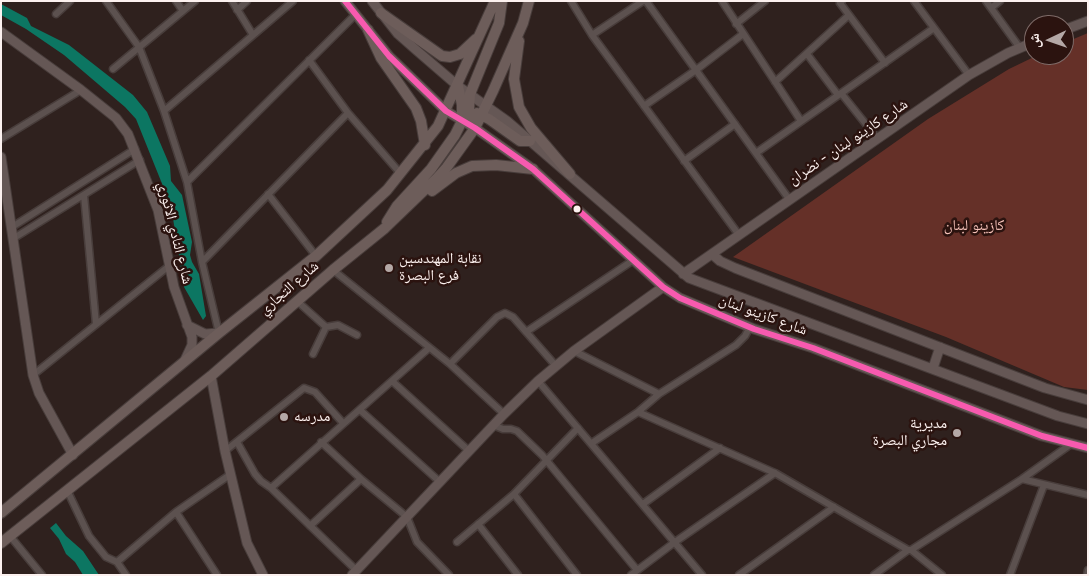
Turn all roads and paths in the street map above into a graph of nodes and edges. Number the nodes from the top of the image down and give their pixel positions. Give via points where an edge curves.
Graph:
1 (70, 1) edge
2 (106, 1) edge
3 (176, 1) edge
4 (195, 1) edge
5 (232, 1) edge
6 (247, 1) edge
7 (293, 1) edge
8 (346, 1) edge
9 (372, 1) edge
10 (496, 1) edge
11 (502, 1) edge
12 (529, 1) edge
13 (571, 1) edge
14 (645, 1) edge
15 (722, 1) edge
16 (765, 1) edge
17 (842, 1) edge
18 (914, 1) edge
19 (986, 1) edge
20 (1000, 1) edge
21 (991, 8) junction
22 (237, 10) junction
23 (183, 11) junction
24 (381, 13) junction
25 (56, 14) dead end
26 (356, 14) junction
27 (849, 16) junction
28 (1088, 21) edge
29 (522, 23) junction
30 (736, 24) junction
31 (1074, 26) edge
32 (934, 28) junction
33 (368, 30) junction
34 (1, 32) edge
35 (743, 34) junction
36 (253, 35) junction
37 (480, 35) junction
38 (592, 35) junction
39 (1024, 46) edge
40 (139, 47) junction
41 (1020, 48) junction
42 (806, 54) junction
43 (309, 60) junction
44 (885, 63) junction
45 (113, 69) dead end
46 (696, 70) junction
47 (969, 75) junction
48 (775, 82) junction
49 (458, 86) junction
50 (81, 90) junction
51 (470, 94) junction
52 (840, 94) junction
53 (644, 106) junction
54 (466, 110) junction
55 (484, 110) junction
56 (164, 111) junction
57 (446, 111) junction
58 (348, 113) junction
59 (462, 121) junction
60 (801, 121) junction
61 (735, 124) junction
62 (475, 128) junction
63 (877, 138) junction
64 (1, 140) edge
65 (530, 141) joint
66 (425, 145) junction
67 (135, 149) junction
68 (756, 153) junction
69 (1, 157) edge
70 (140, 160) junction
71 (684, 161) junction
72 (533, 169) junction
73 (401, 174) junction
74 (570, 174) junction
75 (187, 182) junction
76 (268, 194) junction
77 (84, 195) junction
78 (789, 199) junction
79 (402, 212) junction
80 (12, 227) junction
81 (385, 228) junction
82 (738, 235) junction
83 (14, 238) junction
84 (712, 254) junction
85 (316, 256) junction
86 (632, 261) junction
87 (202, 262) junction
88 (169, 266) junction
89 (333, 270) junction
90 (683, 274) junction
91 (663, 288) junction
92 (297, 301) junction
93 (96, 324) junction
94 (187, 324) junction
95 (750, 327) junction
96 (326, 328) junction
97 (526, 332) junction
98 (218, 333) junction
99 (356, 335) dead end
100 (940, 347) junction
101 (429, 348) junction
102 (574, 351) junction
103 (313, 354) dead end
104 (183, 364) junction
105 (450, 364) junction
106 (556, 366) junction
107 (932, 368) junction
108 (33, 375) junction
109 (211, 376) junction
110 (392, 381) junction
111 (538, 381) junction
112 (659, 394) junction
113 (1088, 400) edge
114 (360, 410) junction
115 (638, 412) junction
116 (504, 414) junction
117 (344, 423) junction
118 (1088, 424) edge
119 (493, 425) junction
120 (578, 428) junction
121 (237, 442) junction
122 (321, 442) junction
123 (592, 443) junction
124 (1071, 444) junction
125 (720, 448) junction
126 (1088, 448) edge
127 (225, 451) junction
128 (469, 451) junction
129 (73, 455) junction
130 (546, 461) junction
131 (775, 473) junction
132 (230, 474) junction
133 (361, 479) junction
134 (1022, 480) junction
135 (440, 482) junction
136 (1044, 485) junction
137 (271, 488) junction
138 (67, 490) junction
139 (514, 494) junction
140 (1088, 495) edge
141 (643, 504) junction
142 (834, 507) junction
143 (176, 512) junction
144 (1, 513) edge
145 (406, 517) junction
146 (478, 524) junction
147 (310, 526) junction
148 (10, 536) junction
149 (457, 542) dead end
150 (675, 542) junction
151 (1, 543) edge
152 (910, 550) junction
153 (117, 562) junction
154 (637, 570) junction
155 (1088, 570) edge
156 (354, 573) edge
157 (448, 574) edge
158 (42, 575) edge
159 (126, 575) edge
160 (217, 575) edge
161 (263, 575) edge
162 (518, 575) edge
163 (577, 575) edge
164 (631, 575) edge
165 (702, 575) edge
166 (739, 575) edge
167 (874, 575) edge
168 (942, 575) edge
169 (1010, 575) edge
170 (1087, 575) edge

1 - 25 street
2 - 40 street
3 - 23 street
4 - 23 street
5 - 22 street
6 - 22 street
7 - 36 street
8 - 26 street, شارع كازينو لبنان
9 - 24 street
10 - 37 main road
11 - 51 main road via 499,23
12 - 29 main road, شارع التجاري
13 - 38 street
14 - 38 street
14 - 46 street
15 - 30 street
16 - 30 street
17 - 27 street via 840,3
18 - 32 street
19 - 21 street
20 - 21 street
21 - 41 street
22 - 36 street
23 - 40 street
24 - 37 main road via 442,56 460,54
24 - 49 street via 398,34
26 - 33 street, شارع كازينو لبنان
26 - 43 street
27 - 42 street
27 - 44 street
28 - 31 street
29 - 55 main road, شارع التجاري
29 - 74 main road via 515,69 517,101 529,125
30 - 35 street
32 - 44 street
32 - 47 street
33 - 57 street, شارع كازينو لبنان via 388,56
33 - 66 main road via 381,58 416,108
34 - 50 street, شارع النادي الاثوري
35 - 46 street
35 - 48 street
36 - 56 street
37 - 49 main road
38 - 53 street
39 - 41 street, شارع كازينو لبنان - نضران
40 - 45 street
40 - 56 street
41 - 47 street, شارع كازينو لبنان - نضران
42 - 48 street
42 - 52 street
43 - 58 street
43 - 75 street
44 - 52 street
46 - 53 street
46 - 61 street
47 - 63 street, شارع كازينو لبنان - نضران
48 - 60 street
49 - 51 street
49 - 54 main road
49 - 57 main road, شارع التجاري
50 - 64 street
50 - 67 street, شارع النادي الاثوري via 123,126
51 - 54 main road
51 - 55 street
52 - 60 street
52 - 63 street
53 - 71 street
54 - 55 main road
54 - 57 main road
54 - 59 main road
54 - 62 main road
55 - 62 main road, شارع التجاري
55 - 65 main road via 520,141
56 - 75 street
57 - 59 street, شارع كازينو لبنان
57 - 66 main road, شارع التجاري
58 - 73 street
58 - 76 street
59 - 62 street, شارع كازينو لبنان
59 - 81 main road via 431,169 393,211
60 - 68 street
61 - 68 street
61 - 71 street
62 - 72 street, شارع كازينو لبنان
62 - 79 main road, شارع التجاري via 447,167
63 - 78 street, شارع كازينو لبنان - نضران
65 - 74 street, شارع كازينو لبنان
66 - 73 main road, شارع التجاري
67 - 70 street, شارع النادي الاثوري
67 - 80 street
68 - 78 street
69 - 80 street
70 - 77 street
70 - 88 street, شارع النادي الاثوري via 158,210
71 - 82 street
72 - 79 main road via 487,165 466,167
72 - 86 street, شارع كازينو لبنان
73 - 85 main road, شارع التجاري
74 - 90 street, شارع كازينو لبنان
75 - 87 street
76 - 85 street
76 - 87 street
77 - 83 street
77 - 93 street
78 - 82 street, شارع كازينو لبنان - نضران
79 - 81 main road, شارع التجاري
80 - 83 street
81 - 89 main road, شارع التجاري
82 - 84 street, شارع كازينو لبنان - نضران
83 - 108 street
84 - 90 street, شارع كازينو لبنان - نضران
84 - 100 street via 735,268
85 - 98 main road, شارع التجاري
86 - 91 street, شارع كازينو لبنان
86 - 97 street
87 - 98 street
88 - 93 street
88 - 94 street, شارع النادي الاثوري
89 - 92 main road, شارع التجاري
89 - 101 street
90 - 107 street, شارع كازينو لبنان
91 - 95 street, شارع كازينو لبنان
91 - 102 street
92 - 96 street
92 - 109 main road, شارع التجاري
93 - 108 street
94 - 98 street via 200,332
94 - 104 street, شارع النادي الاثوري via 192,345
95 - 112 street via 736,345
95 - 124 street, شارع كازينو لبنان
96 - 99 street via 338,325
96 - 103 street
97 - 105 street via 505,313 497,317
97 - 106 street
98 - 104 main road, شارع التجاري
100 - 107 street
100 - 113 street via 1045,388
101 - 105 street
101 - 110 street
102 - 106 street
102 - 112 street
104 - 129 main road, شارع التجاري
105 - 116 street
106 - 111 street
107 - 118 street, شارع كازينو لبنان via 1058,416
108 - 129 street via 39,393
109 - 127 street
109 - 138 main road, شارع التجاري
110 - 114 street
110 - 128 street
111 - 116 street
111 - 120 street
112 - 115 street
114 - 117 street
114 - 135 street
115 - 123 street
115 - 125 street
116 - 119 street
117 - 121 street via 315,392 304,388
117 - 122 street
119 - 128 street
119 - 130 street via 517,431
120 - 123 street
120 - 130 street
121 - 127 street
121 - 137 street via 255,474
122 - 133 street
122 - 137 street
123 - 141 street
124 - 126 street, شارع كازينو لبنان
124 - 134 street
125 - 131 street
125 - 141 street
127 - 132 street
128 - 135 street
129 - 144 main road, شارع التجاري
130 - 139 street
130 - 154 street
131 - 142 street
131 - 150 street
132 - 143 street
132 - 161 street via 247,543
133 - 145 street
133 - 147 street
134 - 136 street
134 - 152 street
135 - 145 street
136 - 140 street
136 - 169 street
137 - 147 street
138 - 148 main road, شارع التجاري
138 - 153 street via 89,536 106,557
139 - 146 street
139 - 163 street
141 - 150 street
142 - 152 street
142 - 166 street
143 - 153 street
143 - 160 street
145 - 156 street
145 - 157 street via 417,542
146 - 149 street
146 - 162 street
147 - 156 street
148 - 151 main road, شارع التجاري
148 - 158 street
150 - 154 street
150 - 165 street
152 - 167 street
152 - 168 street
153 - 159 street
154 - 164 street
155 - 170 street

